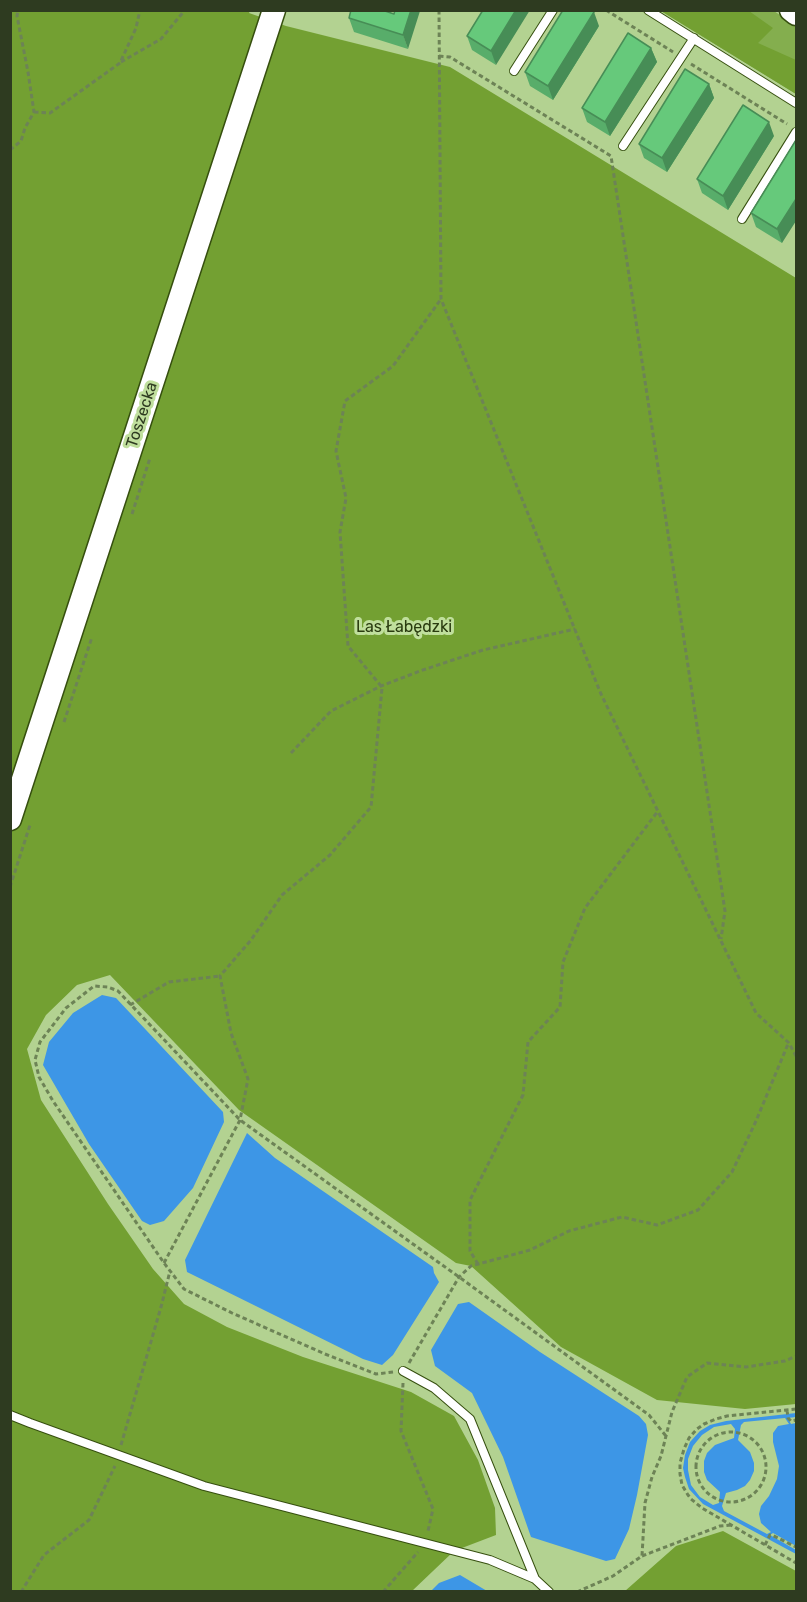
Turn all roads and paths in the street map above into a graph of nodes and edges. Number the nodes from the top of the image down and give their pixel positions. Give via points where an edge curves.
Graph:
1 (18, 10) edge
2 (140, 10) edge
3 (185, 10) edge
4 (274, 10) edge
5 (439, 10) edge
6 (553, 10) edge
7 (606, 10) edge
8 (648, 10) edge
9 (791, 10) edge
10 (796, 14) edge
11 (694, 38) junction
12 (438, 56) junction
13 (681, 58) junction
14 (120, 63) junction
15 (514, 71) dead end
16 (796, 103) edge
17 (34, 112) junction
18 (787, 123) dead end
19 (796, 132) edge
20 (622, 146) dead end
21 (10, 150) edge
22 (742, 219) dead end
23 (441, 300) junction
24 (575, 629) junction
25 (381, 686) junction
26 (291, 753) dead end
27 (658, 811) junction
28 (10, 819) edge
29 (721, 941) junction
30 (220, 976) junction
31 (130, 1005) junction
32 (789, 1043) junction
33 (796, 1056) edge
34 (240, 1120) junction
35 (164, 1263) junction
36 (478, 1264) junction
37 (459, 1277) junction
38 (796, 1356) edge
39 (404, 1371) junction
40 (796, 1409) edge
41 (788, 1414) junction
42 (10, 1415) edge
43 (796, 1420) edge
44 (737, 1433) joint
45 (666, 1436) junction
46 (731, 1525) junction
47 (426, 1544) junction
48 (765, 1545) junction
49 (796, 1547) edge
50 (642, 1556) junction
51 (796, 1563) edge
52 (535, 1579) junction
53 (383, 1592) edge
54 (549, 1592) edge
55 (577, 1592) edge

1 - 17 path
2 - 14 path
3 - 14 path via 160,39
4 - 28 main road, Toszecka
5 - 12 path
6 - 15 lane
7 - 13 path
8 - 11 lane
9 - 10 main road
11 - 13 lane
11 - 16 lane
12 - 23 path
12 - 29 path via 450,57 611,156 725,912
13 - 18 path
13 - 20 lane
14 - 17 path via 50,113
17 - 21 path via 21,141
19 - 22 lane
23 - 24 path
23 - 25 path via 393,366 345,400 336,451 346,498 340,532 348,646
24 - 25 path via 483,650
24 - 27 path via 601,694
25 - 26 path via 331,711
25 - 30 path via 370,807 330,855 282,895
27 - 29 path
27 - 36 path via 585,908 563,962 560,1007 528,1042 524,1095 470,1200 470,1251
29 - 32 path via 756,1013
30 - 31 path via 169,982
30 - 34 path via 231,1033 248,1079
31 - 34 path
31 - 35 path via 108,987 94,986 66,1008 40,1042 35,1060 39,1077 54,1101
32 - 33 path
32 - 36 path via 732,1172 698,1210 657,1225 622,1217 569,1231 530,1250
34 - 35 path
34 - 37 path
35 - 39 path via 184,1289 232,1313 376,1374
36 - 37 path
37 - 39 path
37 - 45 path via 649,1415
38 - 45 path via 746,1366 707,1363 687,1377
39 - 47 path via 401,1431 434,1509
39 - 52 lane via 434,1388 470,1419
40 - 41 path
41 - 43 path via 792,1421
41 - 46 path via 727,1416 697,1429 689,1438 680,1463 682,1485 702,1508
42 - 47 lane via 204,1486
44 - 44 path via 726,1432 709,1440 702,1446 696,1464 704,1490 733,1502 759,1489 766,1470 756,1443
45 - 50 path via 645,1503
46 - 48 path
46 - 50 path
47 - 52 lane via 490,1560
47 - 53 path
48 - 49 path via 772,1535
48 - 51 path
50 - 55 path via 614,1576
52 - 54 lane

